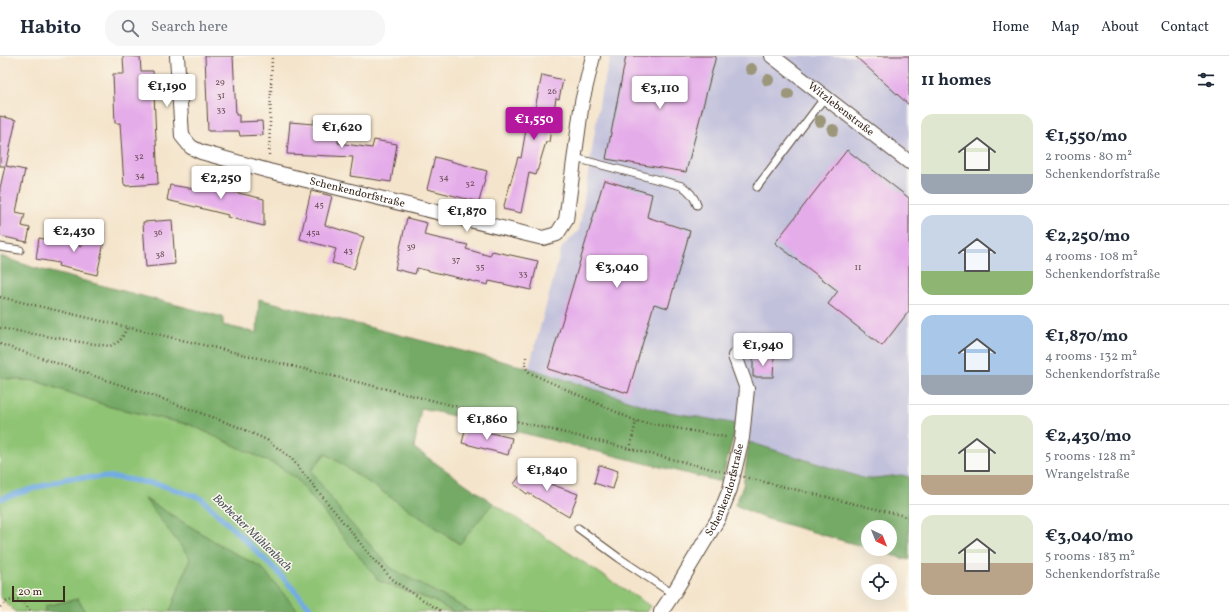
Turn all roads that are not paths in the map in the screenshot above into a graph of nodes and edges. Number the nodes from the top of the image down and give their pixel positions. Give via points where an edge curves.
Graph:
1 (177, 56) edge
2 (593, 56) edge
3 (772, 56) edge
4 (825, 97) junction
5 (575, 158) junction
6 (909, 162) edge
7 (757, 187) dead end
8 (697, 205) dead end
9 (0, 247) edge
10 (20, 250) dead end
11 (735, 356) dead end
12 (578, 528) dead end
13 (673, 594) junction
14 (661, 612) edge

1 - 5 street, Schenkendorfstraße via 182,136 201,152 268,171 543,238 557,234 566,220
2 - 5 street, Schenkendorfstraße via 582,102
3 - 4 street, Witzlebenstraße
4 - 6 street, Witzlebenstraße
4 - 7 lane
5 - 8 lane via 682,186 691,193
9 - 10 lane
11 - 13 street, Schenkendorfstraße via 747,389 742,438 730,489 718,519
12 - 13 lane
13 - 14 street, Schenkendorfstraße

